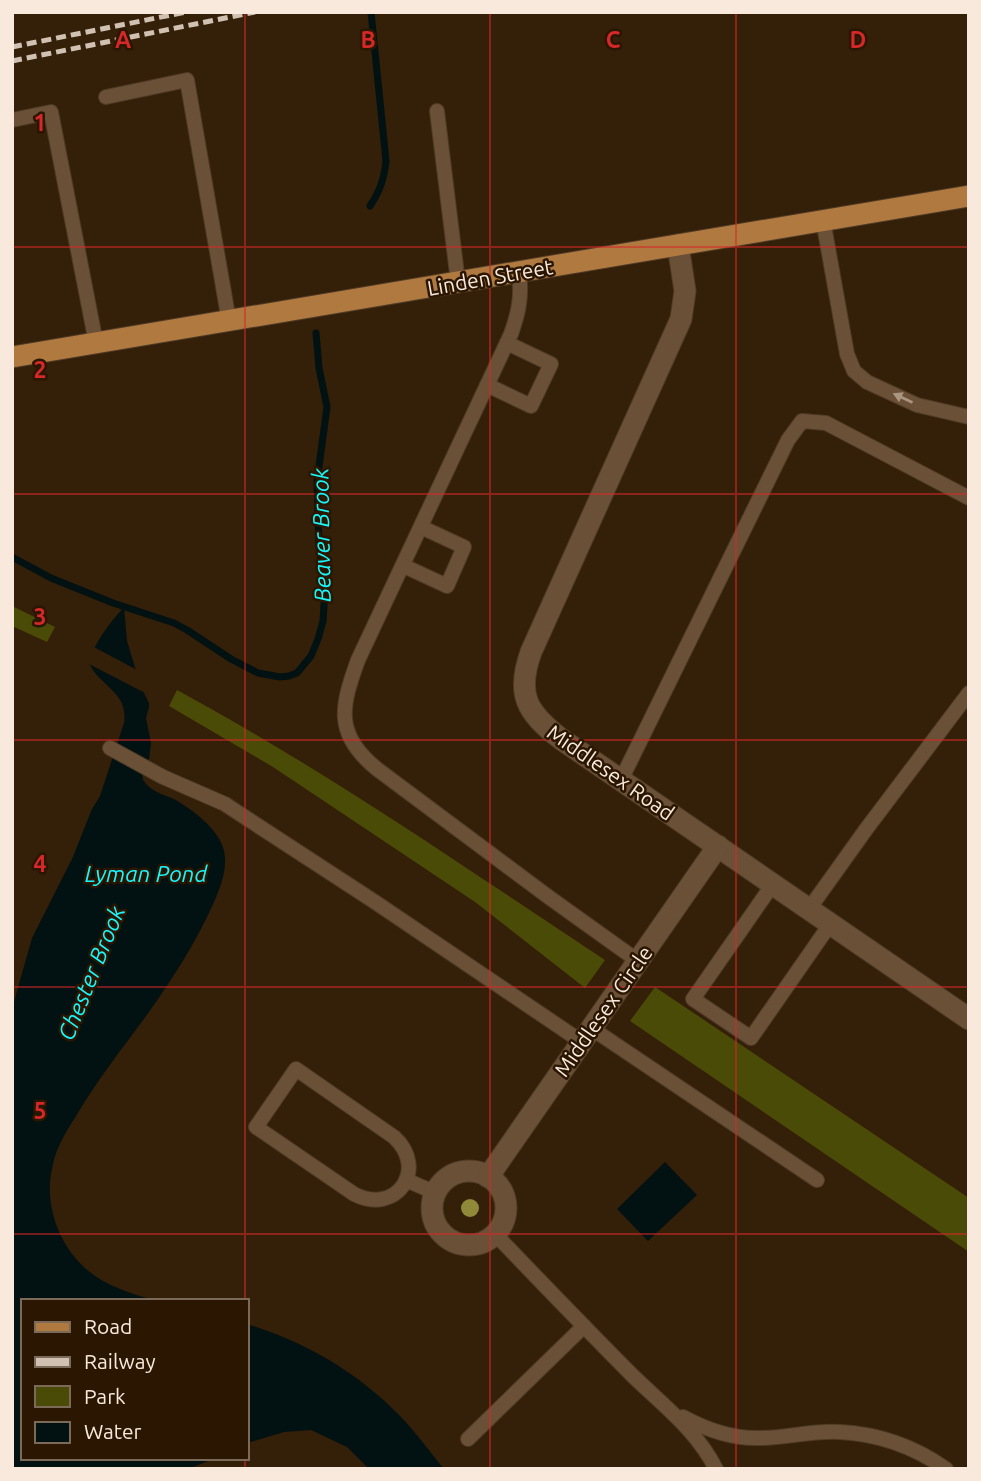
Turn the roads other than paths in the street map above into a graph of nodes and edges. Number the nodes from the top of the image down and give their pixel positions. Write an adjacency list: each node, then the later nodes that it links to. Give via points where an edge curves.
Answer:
1 (106, 97): 9 (lane, via 187,80)
2 (437, 111): 8 (lane)
3 (12, 120): 10 (lane, via 51,112)
4 (969, 196): 5 (main road, Linden Street)
5 (823, 220): 6 (main road, Linden Street); 14 (lane, one-way to 5, via 917,405 867,382 854,371)
6 (678, 245): 7 (main road, Linden Street); 20 (street, Middlesex Road, via 685,291 681,319 524,674 526,698 543,724)
7 (519, 272): 8 (main road, Linden Street); 11 (lane, via 519,309)
8 (458, 282): 9 (main road, Linden Street)
9 (229, 321): 10 (main road, Linden Street)
10 (96, 343): 12 (main road, Linden Street)
11 (507, 343): 13 (lane); 13 (lane, via 551,364 531,406)
12 (12, 357)
13 (487, 385): 16 (lane)
14 (969, 417)
15 (969, 498): 20 (lane, via 826,424 802,421 788,440)
16 (421, 527): 17 (lane); 17 (lane, via 464,547 447,586)
17 (404, 566): 25 (lane, via 348,690 345,721 351,743 366,761)
18 (969, 693): 23 (lane)
19 (110, 748): 27 (lane, via 225,804)
20 (621, 780): 21 (street, Middlesex Road)
21 (718, 846): 22 (street, Middlesex Road); 25 (street, Middlesex Circle)
22 (773, 884): 23 (street, Middlesex Road); 24 (lane, via 693,999 739,1030 751,1038)
23 (809, 909): 24 (street, Middlesex Road)
24 (831, 923): 26 (street, Middlesex Road)
25 (638, 961): 27 (street, Middlesex Circle)
26 (969, 1019)
27 (587, 1035): 28 (street, Middlesex Circle); 30 (lane)
28 (488, 1177): 31 (street, via 471,1172 454,1175); 32 (street, via 500,1188 506,1204 504,1221)
29 (406, 1180): 29 (lane, via 386,1199 364,1199 256,1127 296,1069 402,1144 410,1165); 31 (lane)
30 (817, 1180)
31 (436, 1193): 32 (street, via 432,1207 443,1234 461,1244 476,1244)
32 (495, 1234): 33 (lane)
33 (584, 1326): 34 (lane); 35 (lane)
34 (664, 1405): 36 (lane, via 691,1431); 37 (lane, via 701,1427 730,1435 865,1434 913,1450)
35 (468, 1439)
36 (716, 1469)
37 (946, 1469)

